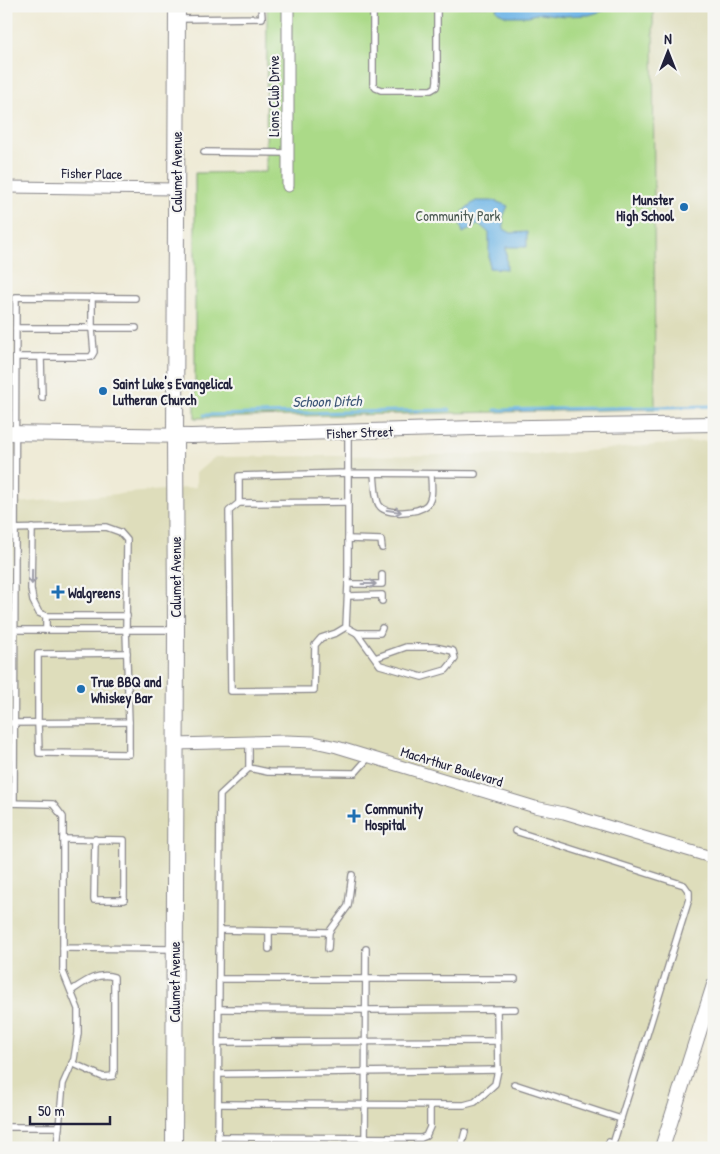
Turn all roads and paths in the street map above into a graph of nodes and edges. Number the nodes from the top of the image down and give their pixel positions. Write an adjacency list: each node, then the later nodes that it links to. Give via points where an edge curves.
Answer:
1 (261, 6): 5 (lane, via 262,18)
2 (288, 6): 7 (street, Lions Club Drive)
3 (373, 6): 4 (lane, via 376,88 431,90 438,81)
4 (438, 6)
5 (177, 13): 10 (main road, Calumet Avenue)
6 (204, 152): 7 (lane)
7 (288, 153): 8 (street, Lions Club Drive)
8 (288, 186)
9 (6, 187): 10 (street, Fisher Place)
10 (176, 189): 22 (main road, Calumet Avenue)
11 (92, 297): 12 (lane); 13 (lane, via 16,297); 15 (lane)
12 (135, 298)
13 (16, 328): 15 (lane); 16 (lane)
14 (136, 328): 15 (lane)
15 (92, 329): 17 (lane, via 94,352 91,357)
16 (16, 357): 17 (lane); 20 (lane)
17 (42, 357): 18 (lane)
18 (42, 398)
19 (714, 424): 21 (street, Fisher Street)
20 (11, 432): 22 (street, Fisher Street); 31 (lane)
21 (348, 432): 22 (street, Fisher Street); 23 (lane)
22 (174, 436): 45 (main road, Calumet Avenue)
23 (348, 473): 24 (lane); 27 (lane); 28 (lane, via 239,476)
24 (374, 474): 25 (lane); 25 (lane, one-way to 25, via 379,506 397,512 418,510 427,504 431,496)
25 (431, 474): 26 (lane)
26 (475, 474)
27 (348, 502): 28 (lane); 32 (lane)
28 (239, 503): 40 (lane, via 229,511 231,691 314,690 315,645 321,638)
29 (32, 528): 31 (lane); 38 (lane, one-way to 38, via 31,589 39,613); 39 (lane, via 106,527 120,532 127,540)
30 (6, 529): 31 (lane)
31 (15, 529): 42 (lane)
32 (348, 539): 33 (lane, via 381,540); 35 (lane)
33 (382, 548)
34 (382, 575): 35 (lane, one-way to 34, via 382,584)
35 (348, 584): 36 (lane)
36 (348, 596): 37 (lane, via 382,595); 40 (lane)
37 (382, 601)
38 (46, 616): 39 (lane); 43 (lane)
39 (127, 616): 44 (lane)
40 (346, 627): 46 (lane)
41 (382, 628): 46 (lane, via 380,633)
42 (14, 630): 43 (lane); 52 (lane)
43 (46, 630): 44 (lane)
44 (126, 630): 45 (lane); 47 (lane)
45 (176, 630): 54 (main road, Calumet Avenue)
46 (358, 633): 48 (lane)
47 (127, 653): 49 (lane, via 38,654); 50 (lane)
48 (374, 658): 48 (lane, via 380,665 422,677 446,670 455,659 453,651 435,647 406,647)
49 (38, 722): 50 (lane); 50 (lane, via 39,753 129,754); 52 (lane)
50 (129, 722)
51 (6, 723): 52 (lane)
52 (14, 723): 58 (lane)
53 (249, 742): 54 (street, MacArthur Boulevard); 55 (street, MacArthur Boulevard, via 314,742); 56 (lane)
54 (175, 744): 68 (main road, Calumet Avenue)
55 (369, 756): 56 (lane, via 355,773 268,772); 62 (street, MacArthur Boulevard)
56 (249, 768): 64 (lane, via 220,795)
57 (6, 803): 58 (lane)
58 (14, 803): 60 (lane, via 53,804 63,817)
59 (515, 831): 92 (lane, via 684,885 689,892)
60 (63, 839): 61 (lane); 67 (lane)
61 (95, 840): 61 (lane, via 124,840 124,900 94,900)
62 (714, 858)
63 (352, 875): 66 (lane, via 348,906)
64 (220, 930): 65 (lane); 72 (lane)
65 (269, 931): 66 (lane); 69 (lane)
66 (329, 932): 70 (lane)
67 (63, 948): 68 (lane); 76 (lane, via 63,972)
68 (175, 949): 100 (main road, Calumet Avenue)
69 (269, 949)
70 (328, 949)
71 (366, 949): 73 (lane)
72 (219, 978): 73 (lane); 77 (lane)
73 (366, 979): 74 (lane); 78 (lane)
74 (515, 979)
75 (714, 984): 104 (street)
76 (71, 991): 84 (lane, via 78,1009 78,1034); 84 (lane, via 100,976 114,977 113,1076 103,1077)
77 (219, 1009): 78 (lane); 83 (lane)
78 (366, 1010): 79 (lane); 81 (lane)
79 (497, 1010): 80 (lane); 82 (lane)
80 (515, 1010)
81 (366, 1041): 82 (lane); 83 (lane); 86 (lane)
82 (497, 1041): 85 (lane)
83 (219, 1042): 87 (lane)
84 (72, 1064): 94 (lane, via 63,1084)
85 (498, 1070): 86 (lane); 91 (lane, via 495,1084 475,1102)
86 (366, 1072): 87 (lane); 90 (lane)
87 (219, 1074): 89 (lane)
88 (514, 1084): 92 (lane)
89 (219, 1104): 90 (lane); 96 (lane)
90 (366, 1104): 91 (lane); 97 (lane)
91 (430, 1105): 97 (lane, via 430,1127 426,1136 414,1139)
92 (621, 1119): 98 (lane)
93 (6, 1127): 94 (lane)
94 (59, 1127): 99 (lane)
95 (465, 1132): 103 (lane)
96 (218, 1137): 97 (lane); 101 (lane)
97 (366, 1138): 102 (lane)
98 (610, 1145)
99 (57, 1148)
100 (174, 1148)
101 (218, 1148)
102 (365, 1148)
103 (461, 1148)
104 (662, 1148)

